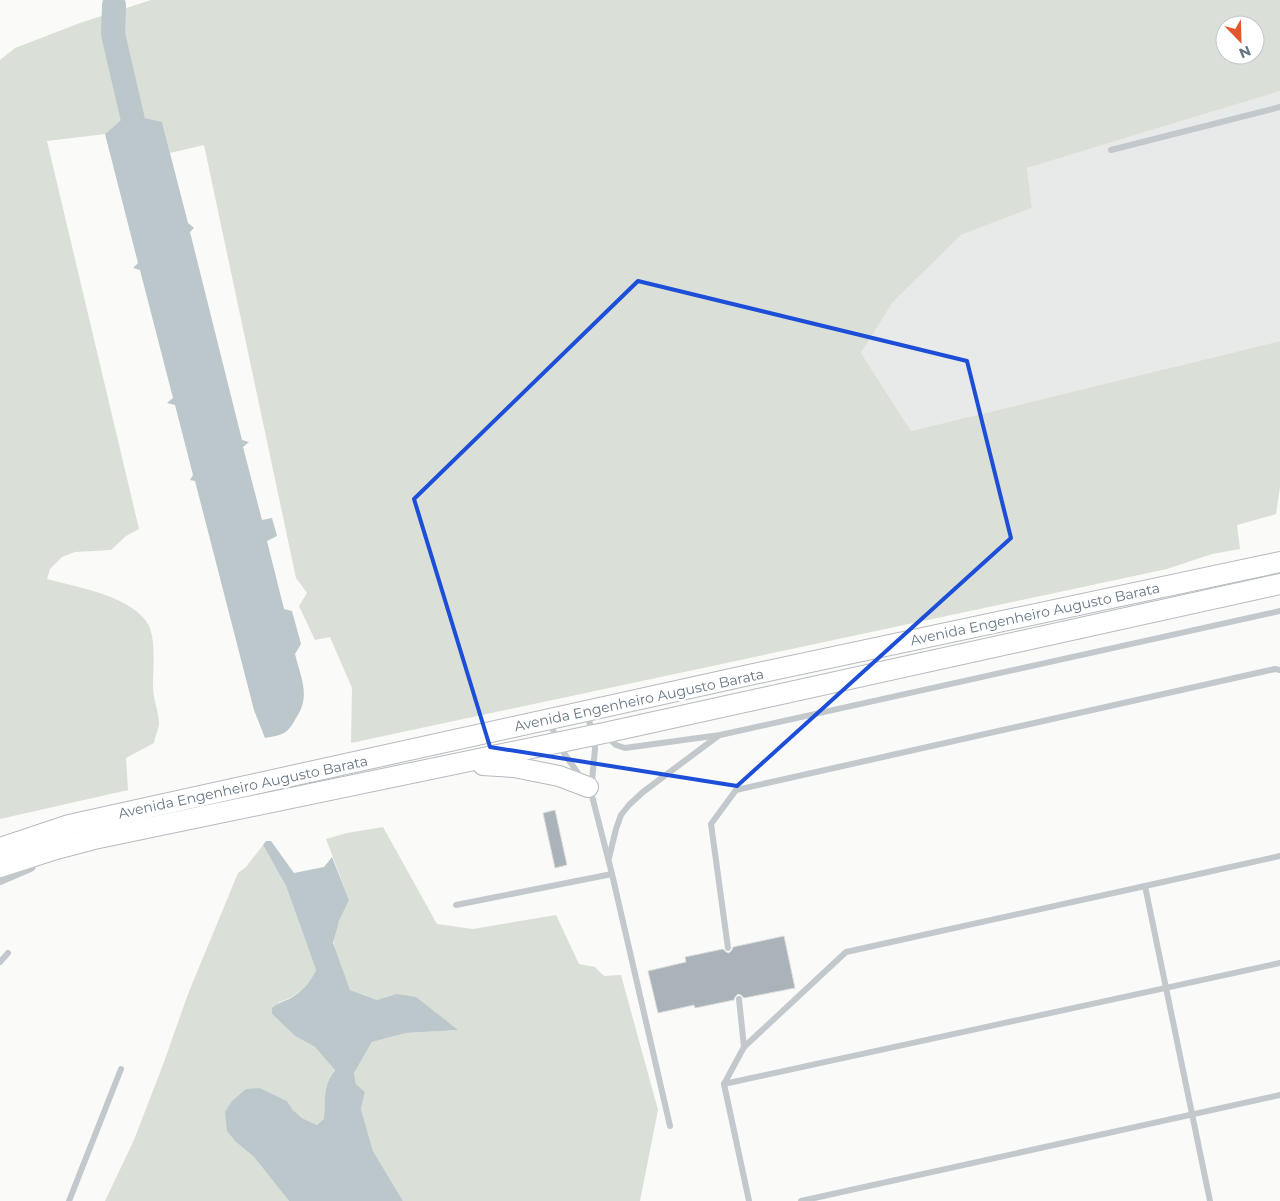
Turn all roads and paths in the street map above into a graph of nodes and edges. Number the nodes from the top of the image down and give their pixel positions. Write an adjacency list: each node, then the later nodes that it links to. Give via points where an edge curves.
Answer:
1 (1280, 107): 2 (lane)
2 (1111, 150)
3 (1280, 562): 7 (main road, Avenida Engenheiro Augusto Barata)
4 (1280, 584): 9 (main road, Avenida Engenheiro Augusto Barata)
5 (1280, 611): 10 (lane)
6 (1280, 670): 23 (lane, via 736,790 711,824)
7 (586, 711): 8 (main road, Avenida Engenheiro Augusto Barata); 9 (lane)
8 (550, 719): 11 (lane); 15 (main road, Avenida Engenheiro Augusto Barata, via 69,825)
9 (599, 734): 10 (lane, via 625,748); 11 (main road, Avenida Engenheiro Augusto Barata); 13 (lane)
10 (720, 735): 17 (lane, via 643,792 625,810 616,829)
11 (557, 743): 12 (main road, Avenida Engenheiro Augusto Barata); 13 (lane)
12 (456, 764): 13 (main road, via 514,767 559,776); 14 (main road, Avenida Engenheiro Augusto Barata)
13 (590, 790): 17 (lane)
14 (94, 839): 18 (main road, Avenida Engenheiro Augusto Barata); 20 (street)
15 (0, 848)
16 (1280, 856): 21 (lane)
17 (609, 860): 19 (lane)
18 (0, 866)
19 (612, 874): 22 (lane); 34 (lane)
20 (0, 879)
21 (1146, 886): 27 (lane); 29 (lane, via 846,952)
22 (456, 905)
23 (728, 948)
24 (8, 953): 25 (lane)
25 (0, 962)
26 (1280, 963): 27 (lane)
27 (1167, 987): 31 (lane); 33 (lane)
28 (739, 999): 29 (lane)
29 (744, 1046): 31 (lane)
30 (121, 1069): 35 (lane)
31 (724, 1084): 36 (lane)
32 (1280, 1095): 33 (lane)
33 (1192, 1114): 37 (lane); 38 (lane)
34 (670, 1126)
35 (69, 1201)
36 (749, 1201)
37 (801, 1201)
38 (1210, 1201)

